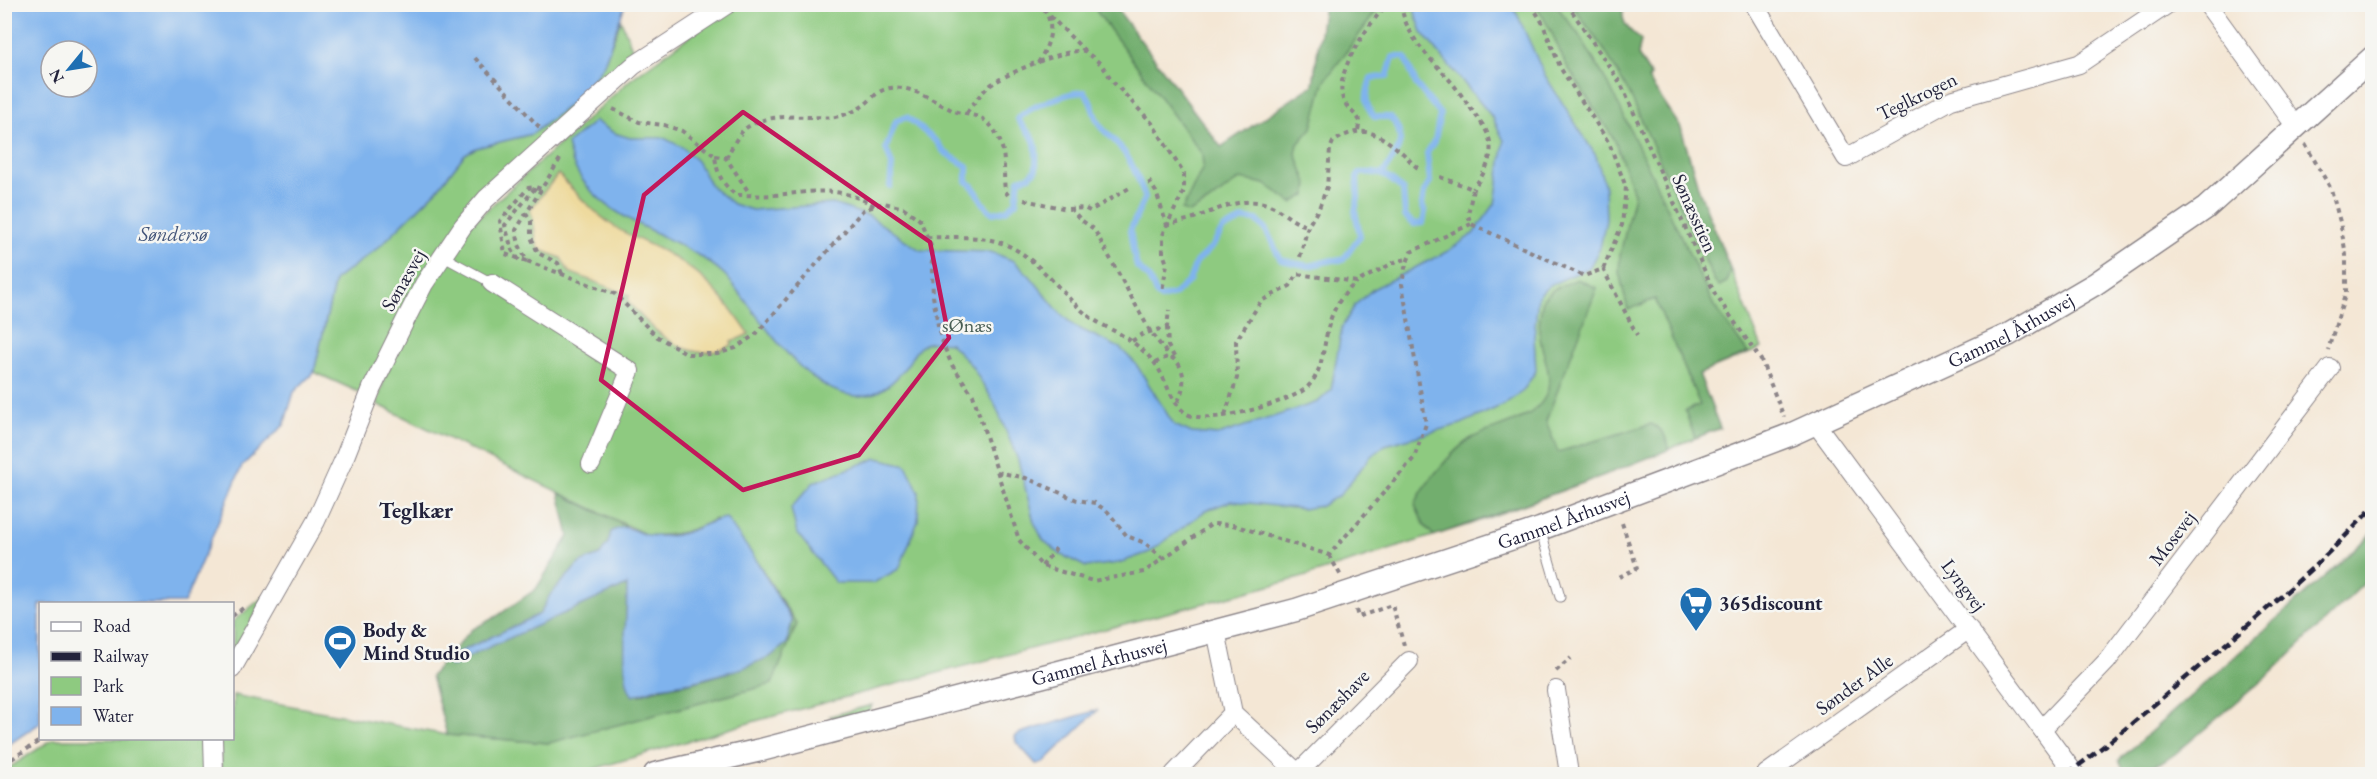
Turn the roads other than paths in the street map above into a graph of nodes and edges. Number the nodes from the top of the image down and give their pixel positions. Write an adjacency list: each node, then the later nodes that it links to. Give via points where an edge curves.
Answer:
1 (728, 4): 7 (street, Sønæsvej, via 633,66 486,200)
2 (1754, 4): 3 (street, Teglkrogen, via 1846,158 1951,100 2079,64)
3 (2168, 4)
4 (2207, 4): 6 (street)
5 (2373, 58): 6 (street, Gammel Århusvej)
6 (2296, 127): 10 (street, Gammel Århusvej, via 2206,208 2085,291 2008,335)
7 (442, 256): 8 (lane); 17 (street, Sønæsvej, via 387,358 315,521)
8 (492, 283): 11 (street, via 630,371)
9 (2330, 368): 20 (street, Mosevej, via 2107,661)
10 (1816, 424): 12 (street, Gammel Århusvej); 14 (street, Lyngvej)
11 (591, 464)
12 (1540, 529): 13 (lane); 15 (street, Gammel Århusvej, via 1340,596)
13 (1560, 597)
14 (1969, 629): 20 (street, Lyngvej); 27 (street, Sønder Alle)
15 (1216, 631): 19 (street); 23 (street, Gammel Århusvej)
16 (1409, 661): 25 (street, Sønæshave)
17 (234, 665)
18 (1556, 690): 26 (street)
19 (1233, 713): 24 (street); 25 (street, Sønæshave)
20 (2042, 729): 28 (street, Lyngvej)
21 (213, 740): 22 (street)
22 (214, 774)
23 (655, 774)
24 (1174, 774)
25 (1297, 774)
26 (1569, 774)
27 (1766, 774)
28 (2075, 774)

